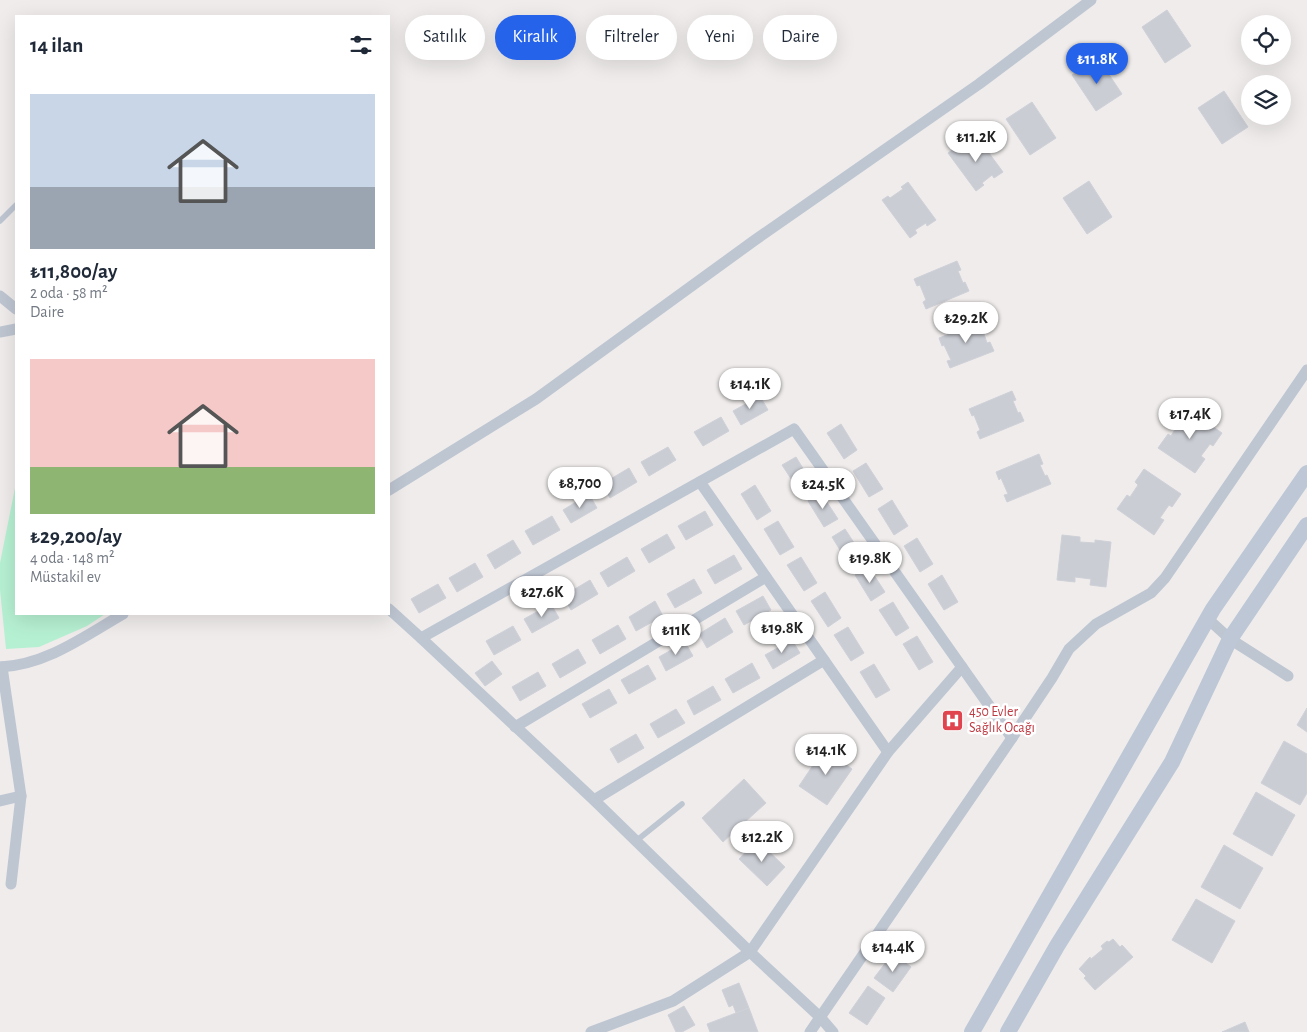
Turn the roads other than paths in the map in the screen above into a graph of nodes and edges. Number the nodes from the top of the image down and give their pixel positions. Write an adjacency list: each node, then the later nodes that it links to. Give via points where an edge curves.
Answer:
1 (1091, 0): 11 (street, via 980,84 755,240 536,399)
2 (15, 205): 3 (lane)
3 (0, 221)
4 (0, 296): 5 (street)
5 (15, 308)
6 (15, 329): 7 (street)
7 (0, 332)
8 (1307, 370): 24 (street, via 1165,578 1151,593 1096,624 1069,649)
9 (1307, 473): 16 (street)
10 (700, 482): 13 (street); 17 (street); 21 (street, via 794,429)
11 (390, 489)
12 (1307, 525): 18 (street)
13 (766, 577): 19 (street); 23 (street)
14 (390, 610): 17 (street)
15 (121, 615): 20 (street, via 55,654)
16 (1208, 619): 18 (street); 38 (street)
17 (421, 638): 23 (street)
18 (1230, 639): 22 (street); 39 (street, via 1172,762)
19 (824, 660): 25 (street); 27 (street)
20 (1, 667): 26 (street)
21 (962, 667): 24 (street); 25 (street)
22 (1288, 676)
23 (515, 727): 27 (street)
24 (1012, 738): 33 (street)
25 (888, 752): 32 (street)
26 (21, 796): 28 (street); 31 (street)
27 (594, 800): 30 (street)
28 (0, 801)
29 (682, 804): 30 (lane)
30 (636, 841): 32 (street)
31 (11, 884)
32 (750, 952): 33 (street); 34 (street, via 673,1001)
33 (820, 1017): 36 (street); 37 (street)
34 (621, 1027): 35 (street)
35 (591, 1032)
36 (810, 1032)
37 (833, 1032)
38 (972, 1032)
39 (1008, 1032)

